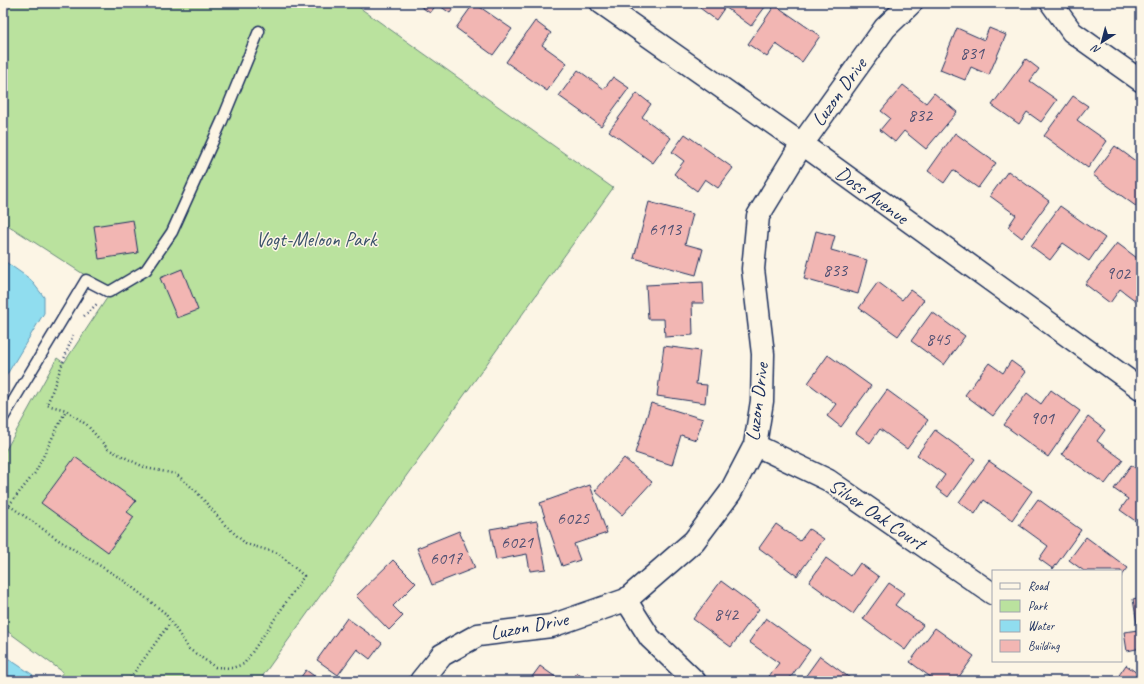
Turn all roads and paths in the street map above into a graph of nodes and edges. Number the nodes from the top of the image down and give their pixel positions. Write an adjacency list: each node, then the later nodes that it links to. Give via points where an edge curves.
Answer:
1 (601, 3): 6 (street, Doss Avenue)
2 (911, 3): 6 (street, Luzon Drive, via 885,28)
3 (1051, 3): 5 (street, via 1072,32)
4 (259, 31): 7 (lane, via 172,232 146,270)
5 (1141, 81)
6 (802, 144): 10 (street, Doss Avenue); 13 (street, Luzon Drive, via 758,216 753,269 763,354 762,401)
7 (109, 292): 8 (path); 12 (lane, via 86,280)
8 (82, 318)
9 (74, 330): 11 (path, via 47,405)
10 (1141, 389)
11 (66, 410): 15 (path, via 34,473); 18 (path, via 87,425 108,449 146,468 176,474 196,491 225,525 246,544 278,552 304,576 244,664 232,668 215,667 189,649)
12 (3, 418)
13 (755, 445): 16 (street, Silver Oak Court, via 828,480); 17 (street, Luzon Drive, via 730,493 694,541)
14 (3, 501): 15 (path)
15 (9, 505): 18 (path, via 57,539 123,580 165,613)
16 (992, 593)
17 (626, 600): 20 (street, Luzon Drive, via 551,626 478,635 442,655); 21 (street, via 650,638)
18 (170, 623): 19 (path)
19 (128, 681)
20 (421, 681)
21 (695, 681)

